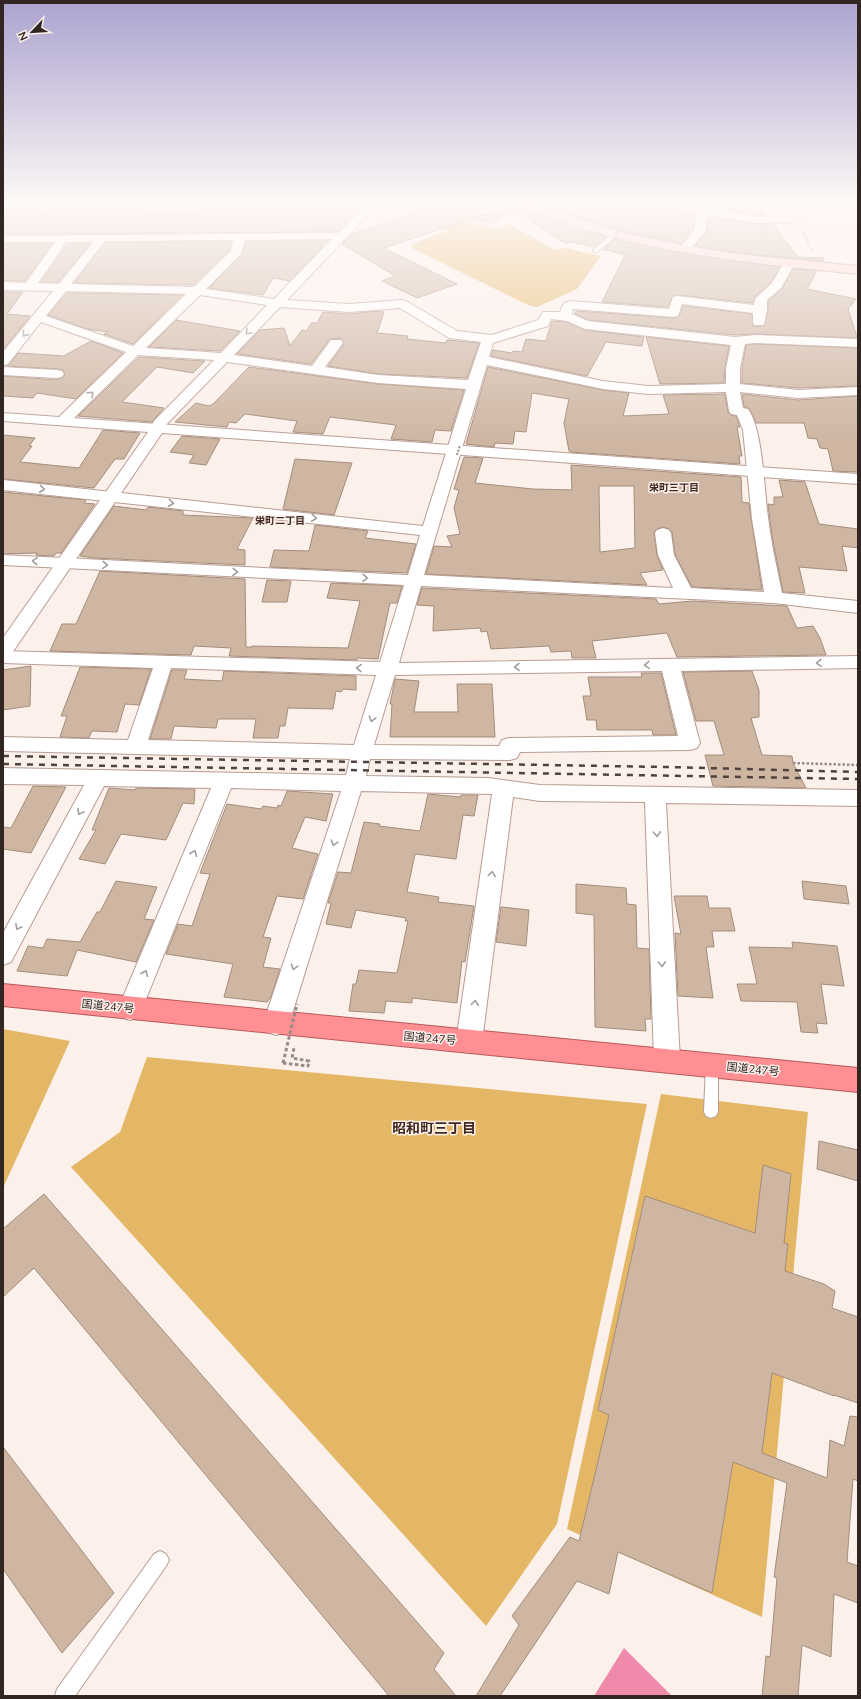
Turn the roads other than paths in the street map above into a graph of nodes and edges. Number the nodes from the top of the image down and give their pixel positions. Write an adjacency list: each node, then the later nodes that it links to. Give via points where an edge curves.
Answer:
1 (32, 283): 7 (street)
2 (65, 283): 8 (street)
3 (204, 283): 9 (street)
4 (298, 283): 10 (street)
5 (778, 283): 11 (street, via 761,299)
6 (3, 286): 7 (street)
7 (29, 287): 8 (street)
8 (62, 287): 9 (street); 13 (street)
9 (196, 291): 10 (street); 19 (street)
10 (282, 299): 14 (street, via 363,308 402,304 454,335); 20 (street, one-way to 20)
11 (761, 310): 12 (street, via 677,300 674,314 568,306); 15 (street)
12 (565, 316): 14 (street, via 547,315 543,324); 16 (street, via 585,325)
13 (38, 318): 19 (street); 22 (street, one-way to 22)
14 (488, 339): 21 (street)
15 (756, 339): 16 (street); 18 (street)
16 (739, 341): 27 (street, via 733,362)
17 (336, 343): 24 (street)
18 (858, 343)
19 (135, 351): 20 (street); 30 (street, one-way to 19)
20 (223, 358): 24 (street); 31 (street)
21 (482, 360): 26 (street); 27 (street, via 609,386 674,390)
22 (3, 361)
23 (3, 371): 25 (street)
24 (315, 371): 26 (street, via 378,379)
25 (57, 374)
26 (475, 385): 32 (street)
27 (732, 389): 28 (street, via 798,394); 33 (street, via 736,411 743,412 750,430)
28 (858, 391)
29 (3, 417): 30 (street)
30 (63, 422): 31 (street)
31 (157, 429): 32 (street); 36 (street)
32 (457, 450): 33 (street); 37 (street)
33 (756, 471): 34 (street); 43 (street, via 760,519)
34 (858, 479)
35 (3, 485): 36 (street, one-way to 36)
36 (112, 496): 37 (street, one-way to 37); 40 (street)
37 (428, 531): 41 (street)
38 (663, 533): 42 (street, via 666,555)
39 (3, 560): 40 (street, one-way to 39)
40 (66, 563): 41 (street, one-way to 41); 45 (street)
41 (414, 581): 42 (street); 50 (street)
42 (685, 594): 43 (street)
43 (774, 598): 44 (street)
44 (858, 607)
45 (3, 652)
46 (3, 656): 47 (street)
47 (164, 662): 50 (street, one-way to 47); 52 (street)
48 (858, 662): 49 (street, one-way to 49)
49 (670, 665): 50 (street, one-way to 50); 53 (street, via 690,743 509,745 510,753)
50 (388, 668): 53 (street, one-way to 53)
51 (3, 744): 52 (street)
52 (136, 747): 53 (street)
53 (362, 752): 57 (street)
54 (3, 776): 55 (street)
55 (98, 778): 56 (street); 61 (street, one-way to 61)
56 (224, 780): 57 (street); 63 (street, one-way to 56)
57 (354, 784): 58 (street); 64 (street, one-way to 64)
58 (504, 787): 59 (street, via 540,793); 65 (street, one-way to 58)
59 (655, 795): 60 (street); 66 (street, one-way to 66)
60 (858, 798)
61 (3, 955)
62 (3, 995): 63 (highway, 国道247号)
63 (130, 1009): 64 (highway, 国道247号)
64 (276, 1024): 65 (highway, 国道247号)
65 (470, 1042): 66 (highway, 国道247号)
66 (667, 1060): 67 (highway, 国道247号)
67 (712, 1065): 68 (highway, 国道247号); 69 (lane)
68 (858, 1080)
69 (711, 1112)
70 (160, 1560): 71 (lane)
71 (64, 1696)

